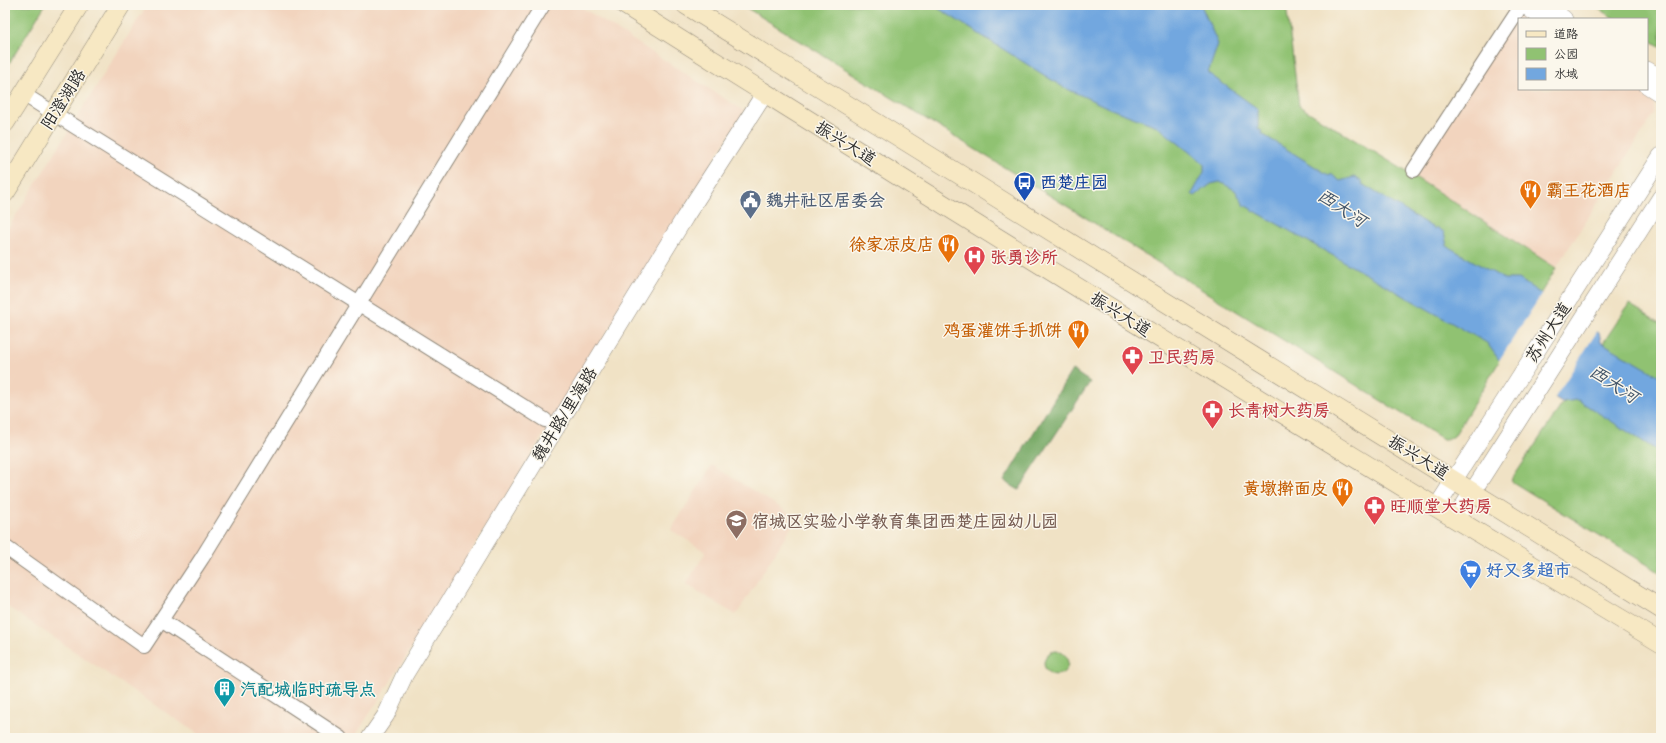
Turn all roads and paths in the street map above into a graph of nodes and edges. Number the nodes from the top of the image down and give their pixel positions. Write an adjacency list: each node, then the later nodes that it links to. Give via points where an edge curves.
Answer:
1 (79, 5): 14 (main road)
2 (121, 5): 16 (main road, 阳澄湖路)
3 (543, 5): 22 (street)
4 (625, 5): 13 (main road, 振兴大道)
5 (686, 5): 24 (main road, 振兴大道)
6 (1524, 5): 8 (street); 19 (street)
7 (1544, 5): 9 (street)
8 (1542, 18)
9 (1563, 18)
10 (1648, 71): 11 (street)
11 (1661, 78)
12 (1648, 86): 15 (street)
13 (765, 93): 26 (main road, 振兴大道); 33 (street, 魏井路/里海路, via 685,217 422,646 405,674 386,715)
14 (23, 94): 16 (street); 17 (main road)
15 (1661, 94)
16 (54, 113): 20 (main road, 阳澄湖路); 22 (street)
17 (5, 123)
18 (1661, 156): 24 (street, 苏州大道)
19 (1414, 170)
20 (5, 193)
21 (1661, 197): 25 (street, 苏州大道)
22 (358, 304): 23 (street); 30 (street)
23 (545, 420)
24 (1454, 479): 25 (main road, 振兴大道); 26 (street, 苏州大道)
25 (1473, 491): 27 (street, 苏州大道); 29 (main road, 振兴大道)
26 (1436, 508): 27 (main road, 振兴大道)
27 (1455, 519): 31 (main road, 振兴大道)
28 (5, 547): 30 (street, via 144,646)
29 (1661, 609)
30 (161, 620): 32 (street)
31 (1661, 643)
32 (341, 738)
33 (370, 738)

